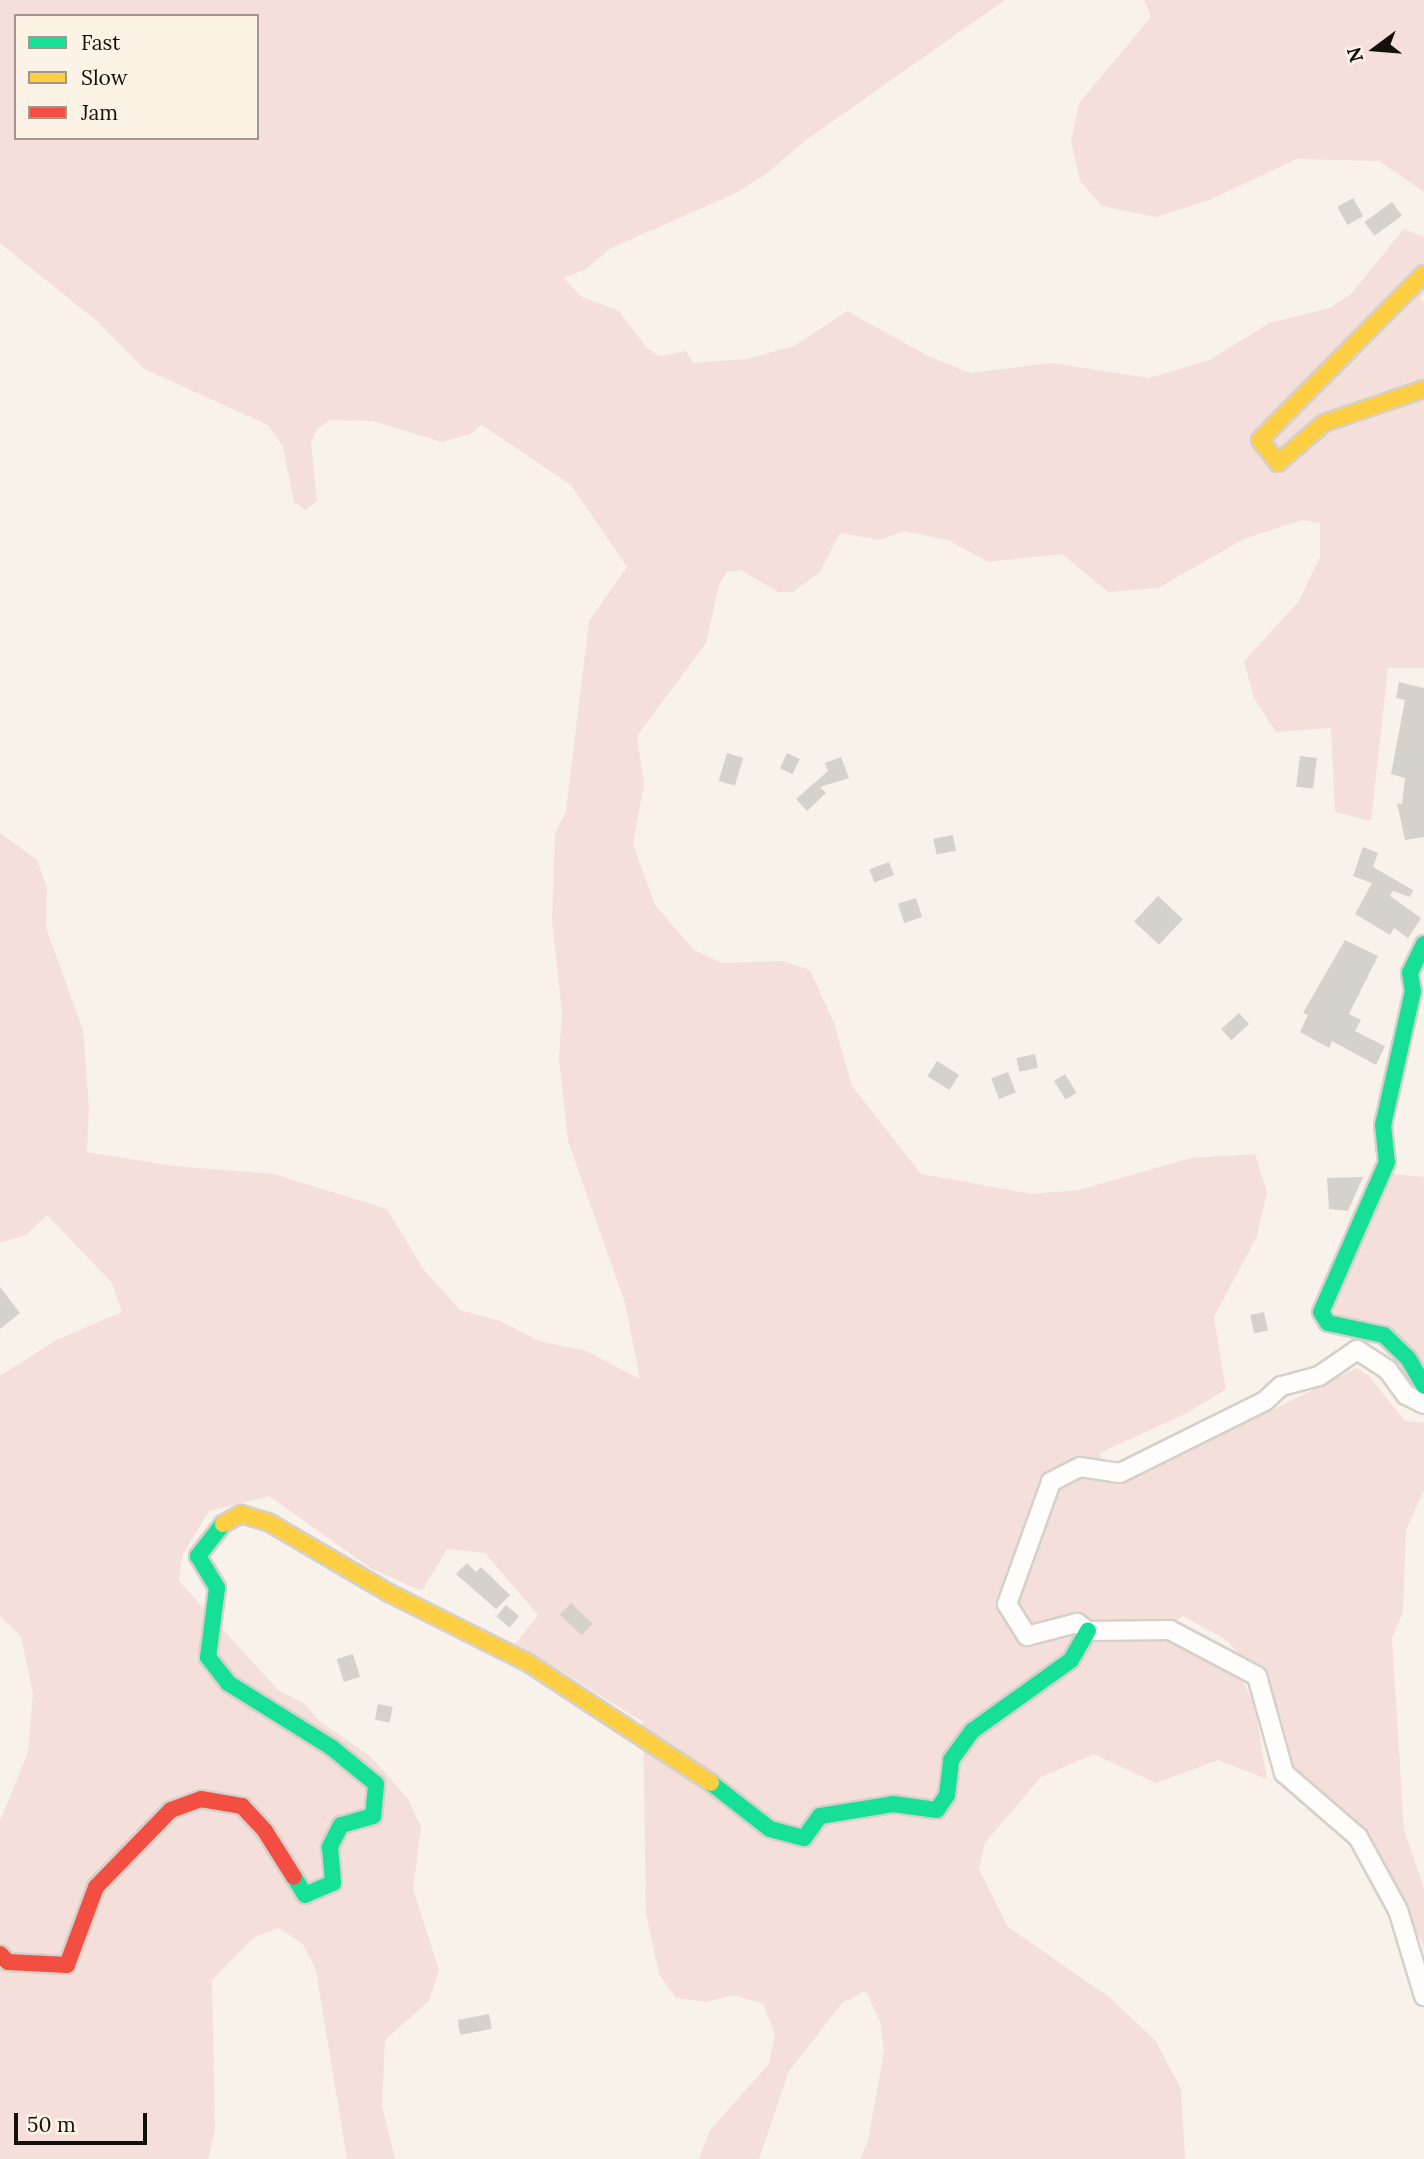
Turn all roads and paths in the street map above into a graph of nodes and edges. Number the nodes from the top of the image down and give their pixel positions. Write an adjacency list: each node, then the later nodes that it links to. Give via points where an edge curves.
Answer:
1 (1424, 274): 2 (street, via 1260,440 1278,463 1324,423)
2 (1424, 389)
3 (1424, 944): 4 (street, via 1410,973 1413,991 1383,1125 1387,1162 1321,1312 1328,1323 1384,1335 1409,1358)
4 (1424, 1386)
5 (1424, 1404): 6 (street, via 1406,1395 1388,1370 1357,1350 1319,1376 1281,1386 1265,1401 1120,1473 1080,1467 1051,1482 1007,1604 1027,1636 1077,1623)
6 (1088, 1631): 7 (street, via 1072,1660 972,1731 951,1760 947,1795 937,1810 893,1804 820,1816 804,1838 770,1829 747,1807 527,1662 389,1593 268,1521 242,1514 217,1528 198,1556 217,1588 208,1657 228,1683 331,1747 376,1784 373,1816 341,1825 330,1847 333,1883 305,1895 280,1852 242,1806 201,1799 172,1810 96,1887 66,1965 8,1962); 8 (street, via 1170,1630 1256,1676 1284,1773 1358,1837 1398,1910)
7 (0, 1954)
8 (1424, 1996)

